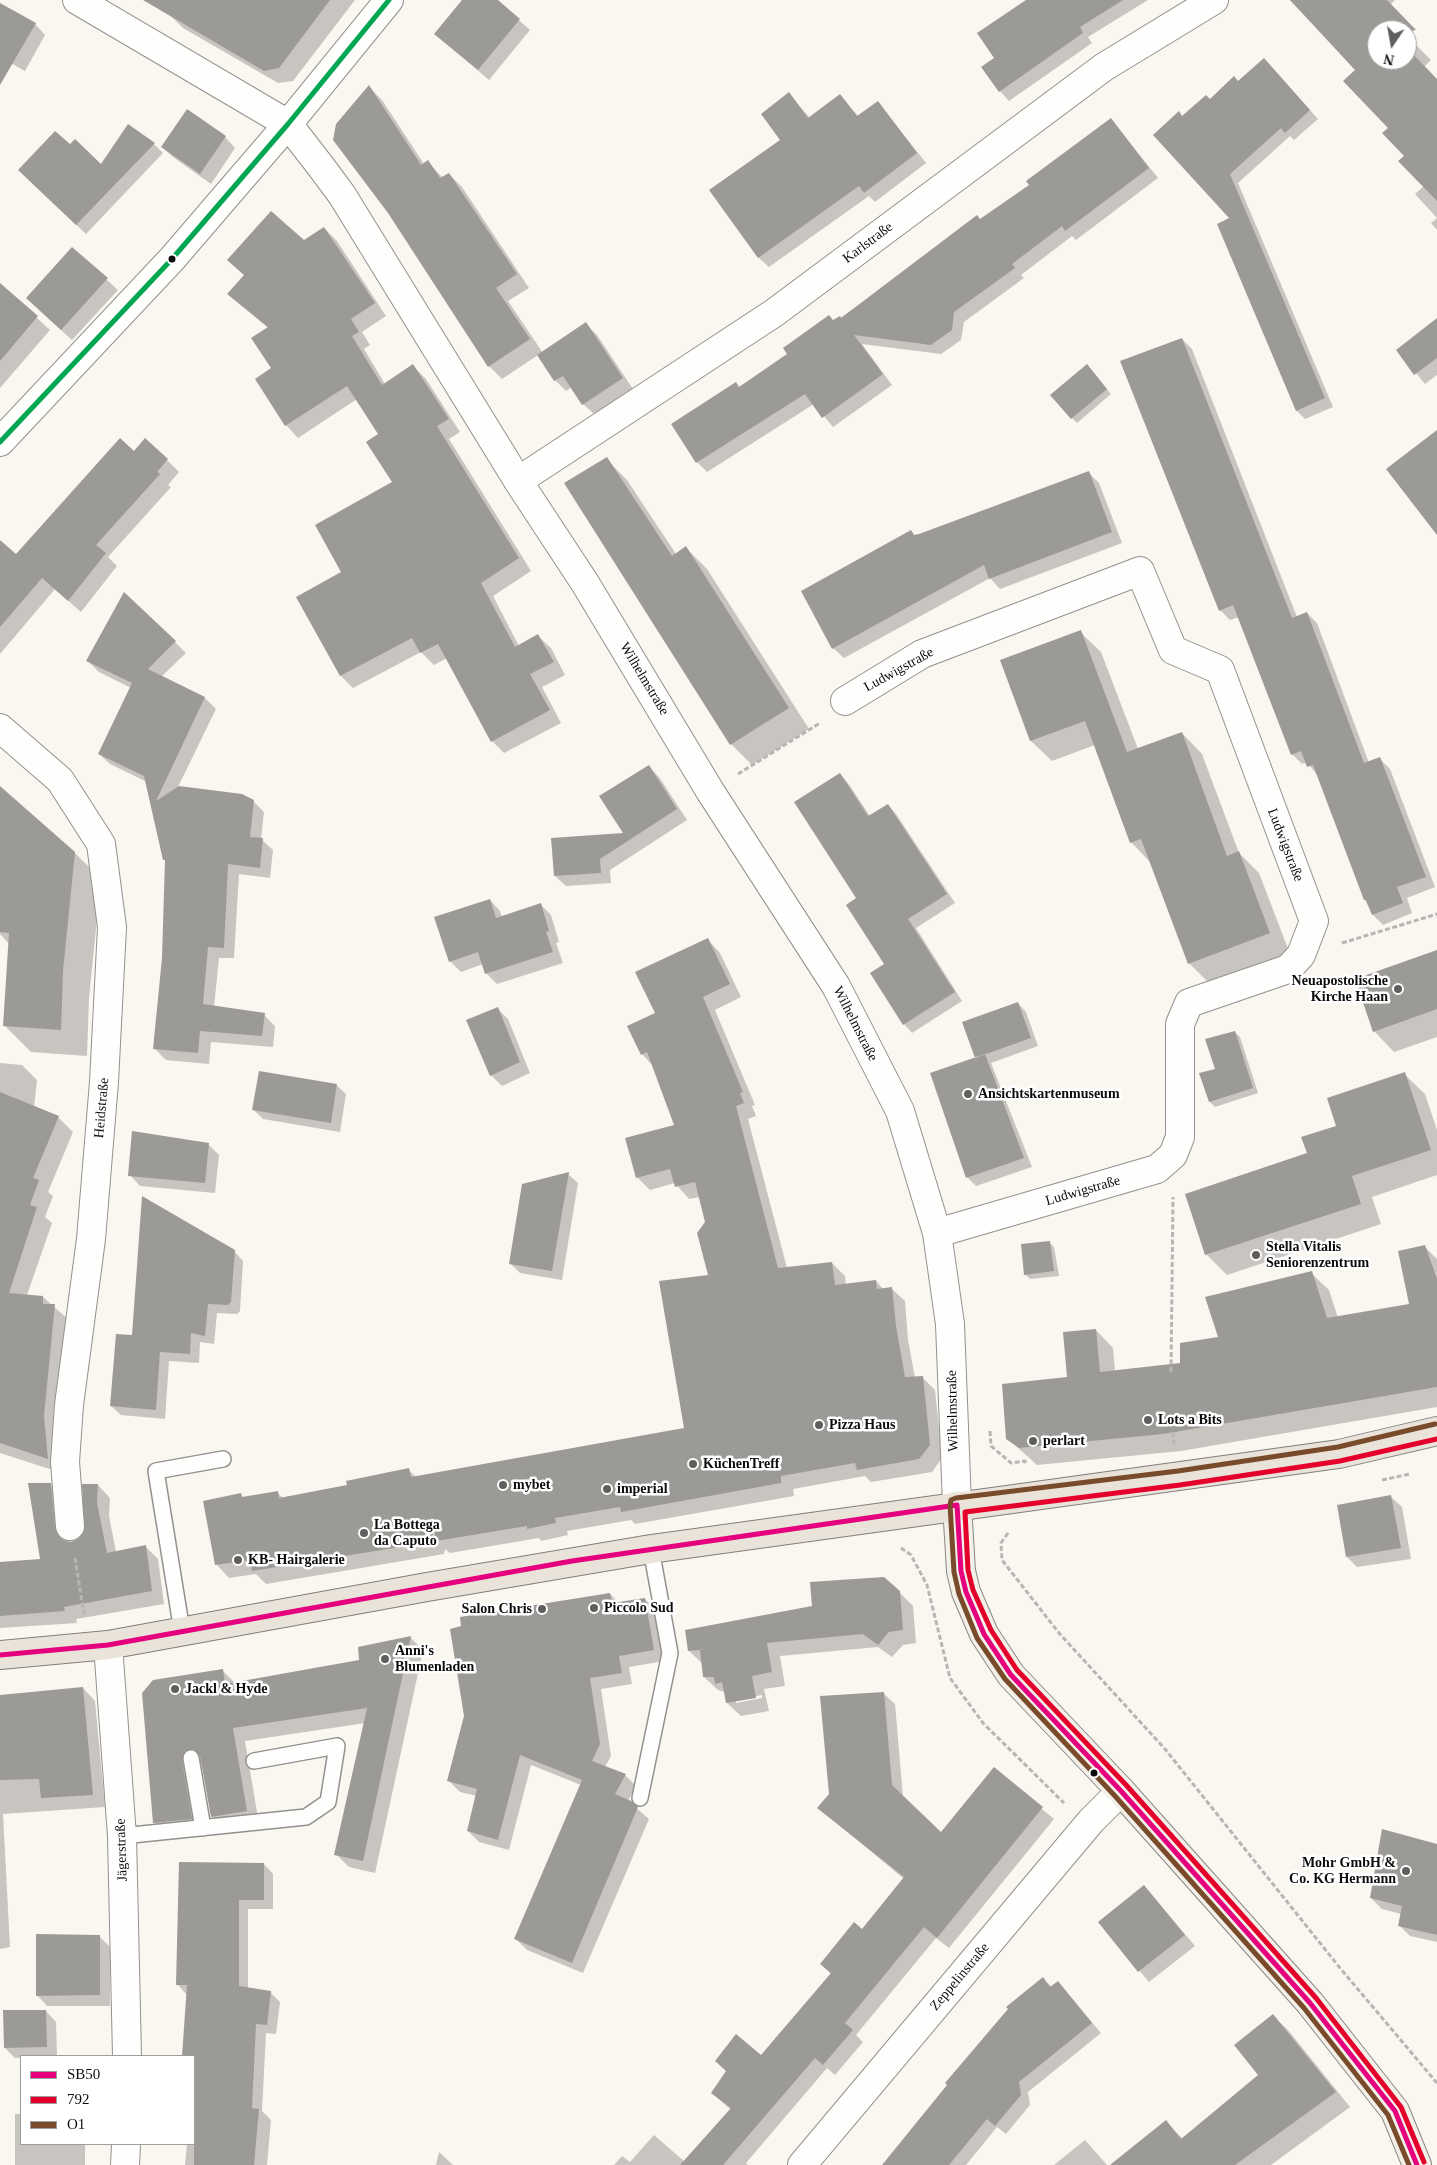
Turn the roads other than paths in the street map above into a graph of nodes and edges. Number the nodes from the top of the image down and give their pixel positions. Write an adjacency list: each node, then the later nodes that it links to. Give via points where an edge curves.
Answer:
1 (77, 0): 4 (street, Wilhelmstraße)
2 (389, 0): 4 (street)
3 (1214, 0): 6 (street, Karlstraße, via 1104,67 774,313)
4 (288, 124): 5 (street, via 172,259); 6 (street, Wilhelmstraße, via 342,195)
5 (0, 442)
6 (518, 481): 9 (street, Wilhelmstraße, via 585,583 710,791 836,986 900,1111)
7 (836, 710): 9 (street, Ludwigstraße, via 922,654 1140,571 1173,650 1220,670 1314,921 1301,955 1288,969 1189,1003 1180,1024 1180,1137 1173,1155 1157,1169)
8 (0, 728): 13 (street, Heidstraße, via 60,780 101,844 112,927 91,1239 69,1405 65,1462)
9 (937, 1234): 12 (street, Wilhelmstraße, via 950,1324)
10 (1437, 1431): 12 (main road, via 1330,1456)
11 (223, 1459): 15 (lane, via 156,1471)
12 (957, 1505): 14 (main road); 20 (main road, via 960,1571 984,1634 1012,1675)
13 (70, 1526)
14 (651, 1549): 15 (main road); 21 (lane, via 670,1653)
15 (182, 1631): 16 (main road)
16 (99, 1646): 17 (main road); 23 (street, Jägerstraße)
17 (0, 1655)
18 (191, 1758): 22 (lane)
19 (254, 1760): 22 (lane, via 337,1746 328,1802 306,1817)
20 (1121, 1791): 27 (street, Zeppelinstraße, via 1091,1821); 28 (main road, via 1310,2003 1395,2111)
21 (640, 1798)
22 (203, 1828): 23 (lane)
23 (122, 1836): 24 (street, Jägerstraße)
24 (127, 2055)
25 (126, 2145): 26 (street)
26 (125, 2165)
27 (802, 2165)
28 (1417, 2165)

